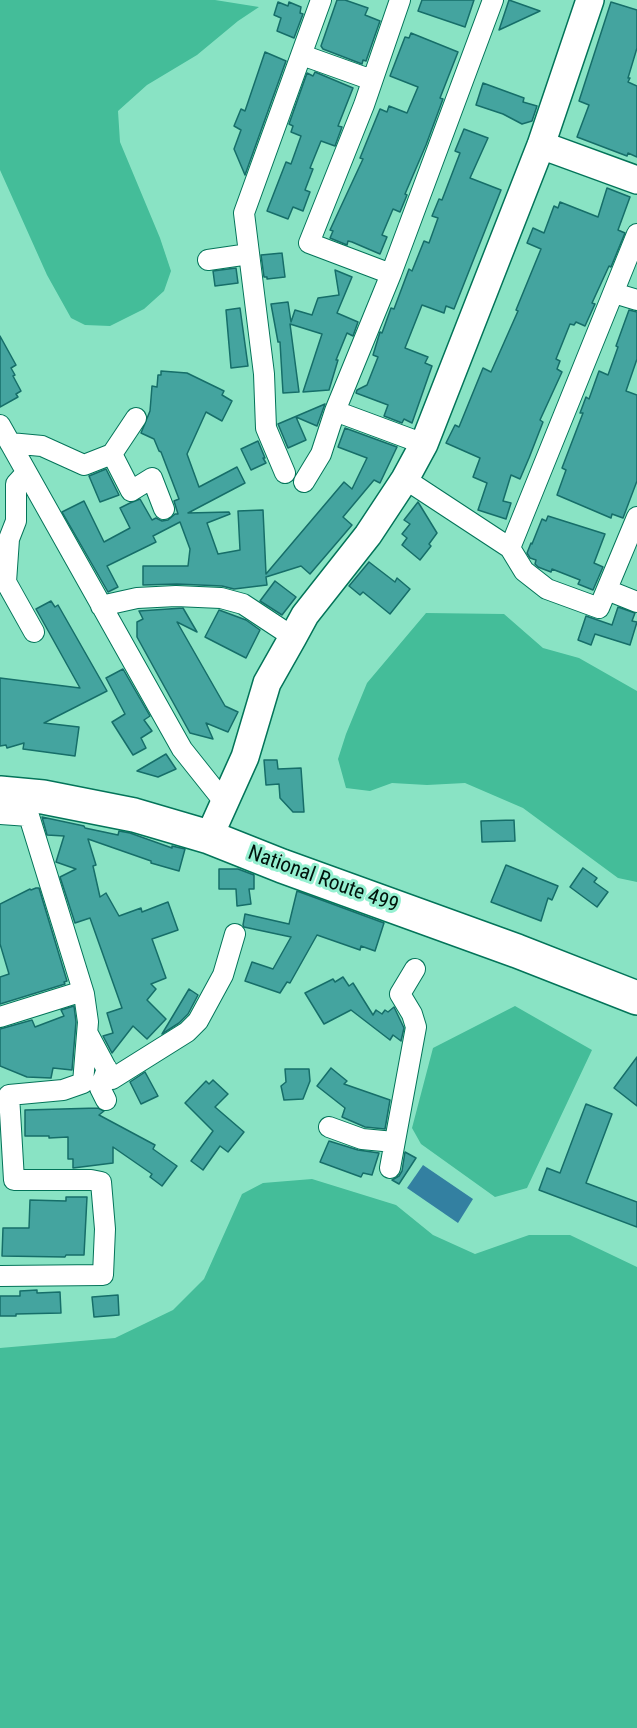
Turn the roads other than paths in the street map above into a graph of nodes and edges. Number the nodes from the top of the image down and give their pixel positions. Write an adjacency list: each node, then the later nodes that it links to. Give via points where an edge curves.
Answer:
1 (321, 0): 5 (street)
2 (400, 0): 6 (street)
3 (493, 0): 12 (street)
4 (590, 0): 7 (street)
5 (303, 55): 6 (street); 10 (street, via 244,213)
6 (372, 80): 12 (street, via 309,243)
7 (541, 145): 8 (street); 19 (street)
8 (637, 180)
9 (637, 234): 13 (street)
10 (249, 254): 11 (street); 22 (street, via 264,374 266,428)
11 (208, 260)
12 (391, 274): 15 (street)
13 (614, 292): 14 (street); 27 (street)
14 (637, 300)
15 (335, 411): 19 (street); 24 (street, via 321,454)
16 (135, 418): 20 (street)
17 (0, 424): 18 (street)
18 (10, 443): 20 (street, via 42,446 84,465); 21 (street)
19 (424, 444): 23 (street)
20 (112, 454): 25 (street, via 131,491 152,478)
21 (26, 473): 30 (street); 31 (street, via 16,484 16,521 9,539 6,582)
22 (285, 473)
23 (405, 479): 27 (street); 32 (street)
24 (304, 482)
25 (164, 509)
26 (637, 517): 28 (street)
27 (510, 548): 28 (street, via 524,571 547,589 599,608)
28 (607, 590): 29 (street)
29 (637, 602)
30 (101, 606): 32 (street, via 137,598 221,598 243,604); 36 (street, via 182,749)
31 (34, 632)
32 (292, 637): 36 (street, via 267,683 245,757)
33 (0, 774): 36 (highway, National Route 499, via 147,798)
34 (0, 792): 36 (highway, National Route 499, via 134,815)
35 (0, 814): 40 (street, via 29,816)
36 (217, 820): 39 (highway, National Route 499); 41 (highway, National Route 499, via 282,866)
37 (235, 933): 44 (street, via 223,975 193,1026 112,1078)
38 (415, 969): 47 (street, via 400,994 416,1027)
39 (637, 979)
40 (83, 991): 42 (street); 43 (street)
41 (637, 998)
42 (0, 1017)
43 (88, 1034): 44 (street); 49 (street, via 83,1083 63,1090 9,1095 14,1180 101,1182 103,1275)
44 (107, 1069): 45 (street, via 100,1088)
45 (106, 1100)
46 (329, 1127): 47 (street, via 362,1139)
47 (394, 1142): 48 (street)
48 (390, 1168)
49 (0, 1276)

